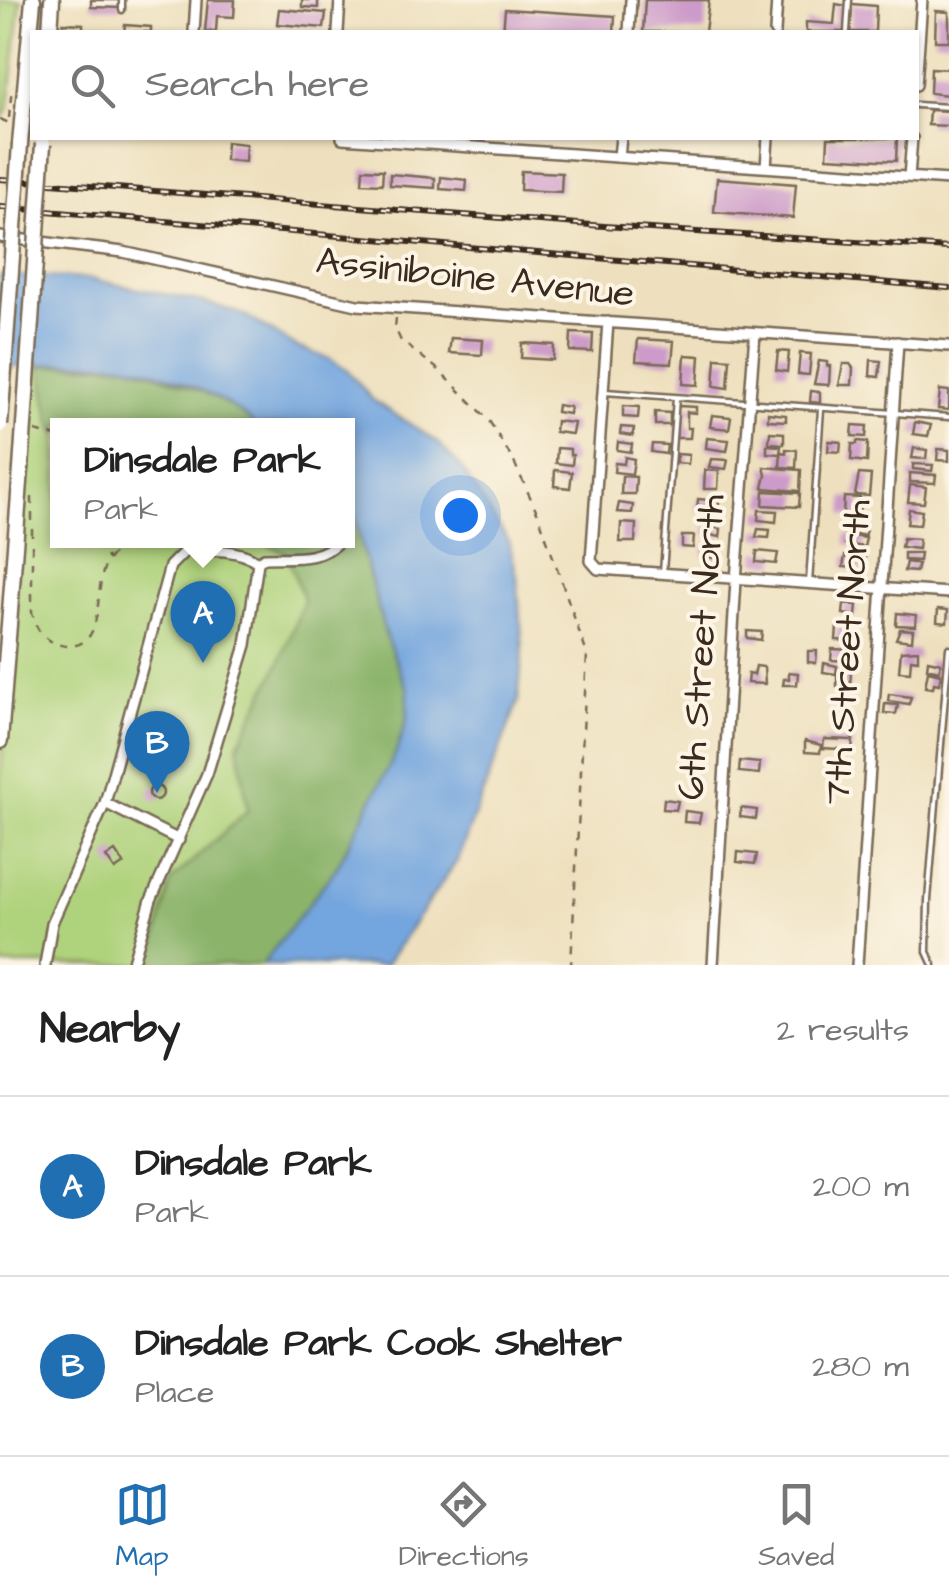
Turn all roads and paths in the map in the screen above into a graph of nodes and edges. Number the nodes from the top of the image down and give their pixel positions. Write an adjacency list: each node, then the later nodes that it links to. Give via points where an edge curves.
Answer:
1 (34, 0): 11 (main road, bridge); 12 (main road)
2 (52, 0): 13 (main road)
3 (122, 0): 10 (lane)
4 (196, 0): 14 (street)
5 (340, 0): 15 (street)
6 (632, 0): 16 (street)
7 (777, 0): 17 (street)
8 (849, 0): 18 (lane)
9 (922, 0): 20 (street)
10 (122, 10)
11 (31, 30)
12 (38, 30)
13 (50, 30)
14 (194, 30)
15 (338, 30)
16 (629, 30)
17 (775, 30)
18 (847, 30)
19 (30, 41): 46 (main road, bridge)
20 (919, 42)
21 (919, 105): 22 (lane)
22 (949, 107)
23 (0, 118): 24 (path)
24 (9, 123)
25 (373, 140): 30 (street)
26 (621, 140): 30 (street)
27 (768, 140): 31 (street)
28 (912, 140): 32 (street)
29 (44, 141): 61 (main road, bridge)
30 (620, 156): 31 (street)
31 (766, 167): 32 (street)
32 (909, 177): 33 (street)
33 (949, 180)
34 (0, 238): 35 (street, Assiniboine Avenue, via 123,252)
35 (396, 307): 36 (street, Assiniboine Avenue); 66 (path, via 402,340 488,419 513,460 587,654)
36 (608, 322): 37 (street, Assiniboine Avenue); 40 (street)
37 (755, 333): 38 (street, Assiniboine Avenue); 42 (street, 6th Street North)
38 (898, 342): 39 (street, Assiniboine Avenue); 44 (street, 7th Street North)
39 (949, 346)
40 (603, 392): 41 (lane); 55 (street, via 591,560 598,569)
41 (676, 398): 42 (lane); 55 (lane)
42 (749, 404): 43 (lane); 56 (street, 6th Street North)
43 (821, 409): 44 (lane); 57 (lane)
44 (894, 414): 45 (lane); 58 (street, 7th Street North)
45 (949, 417)
46 (0, 425)
47 (32, 496): 53 (path, via 32,612 44,637 74,646 91,635)
48 (105, 548): 53 (path)
49 (124, 548): 53 (path)
50 (151, 548): 52 (path)
51 (333, 548): 54 (street, via 319,556)
52 (185, 551): 54 (street, via 231,552); 62 (street, via 170,566)
53 (107, 561)
54 (258, 562): 63 (street, via 246,646)
55 (663, 574): 56 (street)
56 (736, 580): 57 (street); 67 (street, 6th Street North)
57 (809, 584): 58 (street)
58 (883, 588): 59 (street); 68 (street, 7th Street North)
59 (949, 593)
60 (949, 648): 69 (lane, via 928,900)
61 (0, 741)
62 (105, 803): 63 (street); 64 (street, via 52,923)
63 (179, 840): 65 (street, via 150,900)
64 (45, 965)
65 (132, 965)
66 (571, 965)
67 (713, 965)
68 (857, 965)
69 (933, 965)

